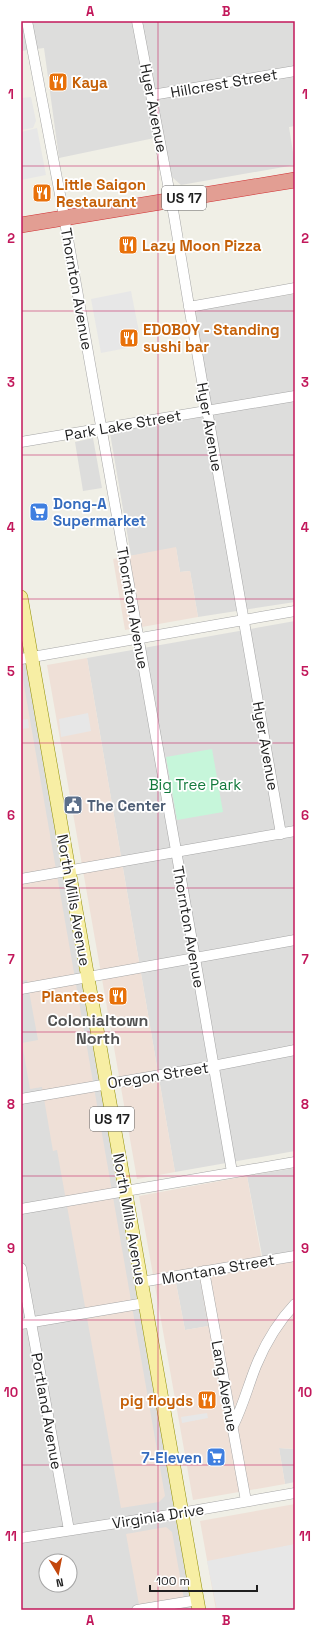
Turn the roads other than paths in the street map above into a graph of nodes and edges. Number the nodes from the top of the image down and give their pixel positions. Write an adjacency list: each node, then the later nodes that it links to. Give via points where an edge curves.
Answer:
1 (27, 21): 7 (street, Thornton Avenue)
2 (137, 21): 4 (street, Hyer Avenue)
3 (295, 71): 4 (street, Hillcrest Street)
4 (152, 95): 6 (street, Hyer Avenue)
5 (295, 180): 6 (highway, US 17)
6 (172, 200): 7 (highway, US 17); 10 (street, Hyer Avenue)
7 (64, 218): 8 (highway, US 17); 13 (street, Thornton Avenue)
8 (21, 225)
9 (295, 288): 10 (street)
10 (189, 307): 12 (street, Hyer Avenue)
11 (295, 396): 12 (street, Park Lake Street)
12 (207, 411): 13 (street, Park Lake Street); 17 (street, Hyer Avenue)
13 (101, 429): 14 (street, Park Lake Street); 18 (street, Thornton Avenue)
14 (21, 442)
15 (21, 597): 19 (main road, North Mills Avenue / US 17)
16 (295, 611): 17 (street)
17 (244, 620): 18 (street); 21 (street, Hyer Avenue)
18 (138, 638): 19 (street); 22 (street, Thornton Avenue)
19 (26, 658): 23 (main road, North Mills Avenue / US 17)
20 (295, 831): 21 (street)
21 (281, 834): 22 (street)
22 (176, 851): 23 (street); 26 (street, Thornton Avenue)
23 (69, 871): 24 (street); 27 (main road, North Mills Avenue / US 17)
24 (21, 880)
25 (295, 940): 26 (street)
26 (195, 958): 27 (street); 30 (street, Thornton Avenue)
27 (88, 977): 28 (street); 31 (main road, North Mills Avenue / US 17)
28 (21, 988)
29 (295, 1050): 30 (street, Oregon Street)
30 (213, 1066): 31 (street, Oregon Street); 34 (street, Thornton Avenue)
31 (106, 1084): 32 (street, Oregon Street); 35 (main road, North Mills Avenue / US 17)
32 (21, 1099)
33 (295, 1162): 34 (street)
34 (232, 1172): 35 (street)
35 (125, 1190): 36 (street); 40 (main road, North Mills Avenue / US 17)
36 (21, 1209)
37 (295, 1256): 39 (street, Montana Street)
38 (21, 1268): 43 (street, Portland Avenue)
39 (204, 1271): 40 (street, Montana Street); 44 (street, Lang Avenue)
40 (141, 1282): 41 (main road, North Mills Avenue / US 17)
41 (145, 1303): 43 (street); 47 (main road, North Mills Avenue / US 17)
42 (295, 1304): 44 (street, via 264,1351)
43 (26, 1323): 48 (street, Portland Avenue)
44 (233, 1426): 46 (street, Lang Avenue)
45 (295, 1492): 46 (street, Virginia Drive)
46 (246, 1501): 47 (street, Virginia Drive)
47 (182, 1513): 48 (street, Virginia Drive); 50 (main road, North Mills Avenue / US 17)
48 (69, 1530): 49 (street, Virginia Drive)
49 (21, 1538)
50 (198, 1605): 51 (street)
51 (137, 1610)

